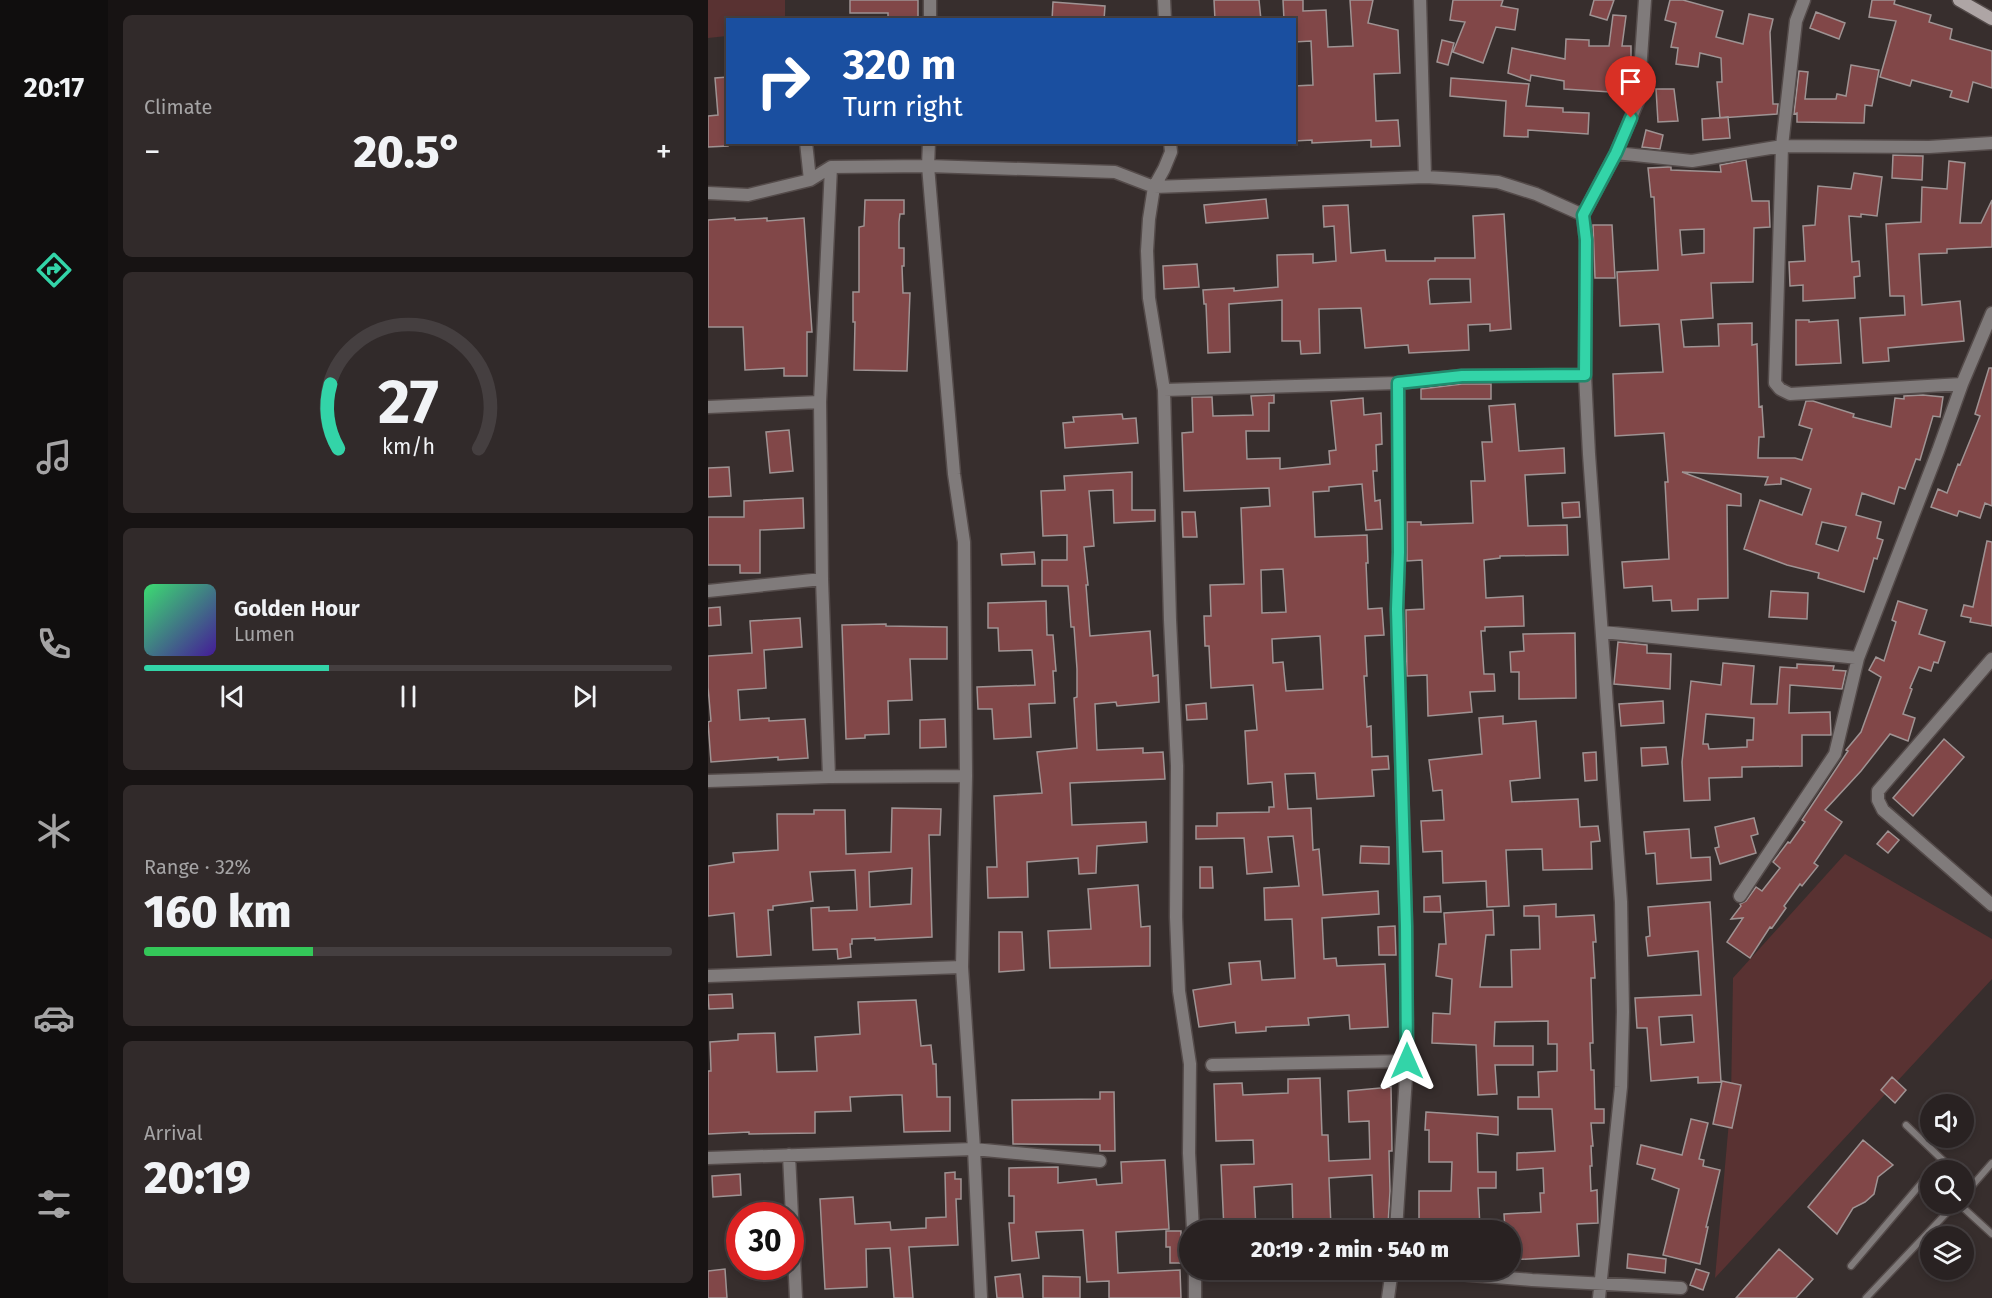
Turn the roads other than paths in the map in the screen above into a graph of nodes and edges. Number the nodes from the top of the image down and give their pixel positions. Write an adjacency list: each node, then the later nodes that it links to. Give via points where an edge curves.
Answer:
1 (930, 0): 7 (street)
2 (1164, 0): 8 (street)
3 (1420, 0): 18 (street)
4 (1645, 0): 15 (street, via 1638,101)
5 (1804, 0): 14 (street, via 1796,21)
6 (1959, 0): 9 (street)
7 (930, 18)
8 (1165, 18)
9 (1992, 19)
10 (1992, 143): 14 (street, via 1929,147)
11 (806, 144): 19 (street)
12 (928, 144): 16 (street)
13 (1170, 144): 20 (street, via 1168,161)
14 (1782, 146): 15 (street, via 1692,161); 26 (street, via 1775,383 1790,394)
15 (1616, 153): 22 (street)
16 (928, 166): 17 (street); 20 (street, via 1115,172); 35 (street, via 954,474 964,542)
17 (831, 167): 19 (street); 28 (street)
18 (1425, 177): 20 (street); 22 (street, via 1498,182)
19 (810, 180): 21 (street, via 748,195)
20 (1154, 187): 27 (street, via 1147,251 1149,298)
21 (708, 193)
22 (1583, 215): 24 (street)
23 (1992, 313): 26 (street)
24 (1585, 375): 25 (street, via 1462,376); 32 (street)
25 (1398, 383): 27 (street); 42 (street, via 1397,609)
26 (1962, 384): 33 (street)
27 (1164, 390): 55 (street, via 1177,766 1176,917 1179,991 1190,1064)
28 (820, 402): 29 (street); 30 (street)
29 (708, 406)
30 (822, 579): 31 (street); 36 (street)
31 (708, 591)
32 (1603, 632): 33 (street); 62 (street, via 1622,902 1623,1012 1622,1087)
33 (1858, 658): 38 (street, via 1835,754)
34 (1992, 659): 39 (street, via 1878,792 1878,800 1883,810)
35 (966, 776): 36 (street); 40 (street)
36 (830, 777): 37 (street)
37 (708, 781)
38 (1740, 897)
39 (1992, 905)
40 (962, 967): 41 (street); 45 (street)
41 (708, 975)
42 (1407, 1061): 43 (street); 56 (street)
43 (1212, 1065)
44 (1906, 1125): 48 (lane)
45 (974, 1149): 46 (street); 49 (street); 65 (street)
46 (789, 1155): 47 (street); 64 (street)
47 (708, 1158)
48 (1942, 1160)
49 (1100, 1161)
50 (1992, 1163): 51 (lane)
51 (1974, 1184)
52 (1920, 1185): 58 (lane)
53 (1946, 1214): 69 (lane)
54 (1969, 1214): 57 (lane)
55 (1192, 1220)
56 (1397, 1220)
57 (1992, 1234)
58 (1851, 1266)
59 (1521, 1279): 62 (street)
60 (1195, 1280): 66 (street)
61 (1392, 1280): 67 (street)
62 (1601, 1283): 63 (street); 68 (street)
63 (1681, 1288)
64 (796, 1298)
65 (981, 1298)
66 (1196, 1298)
67 (1388, 1298)
68 (1599, 1298)
69 (1866, 1298)

